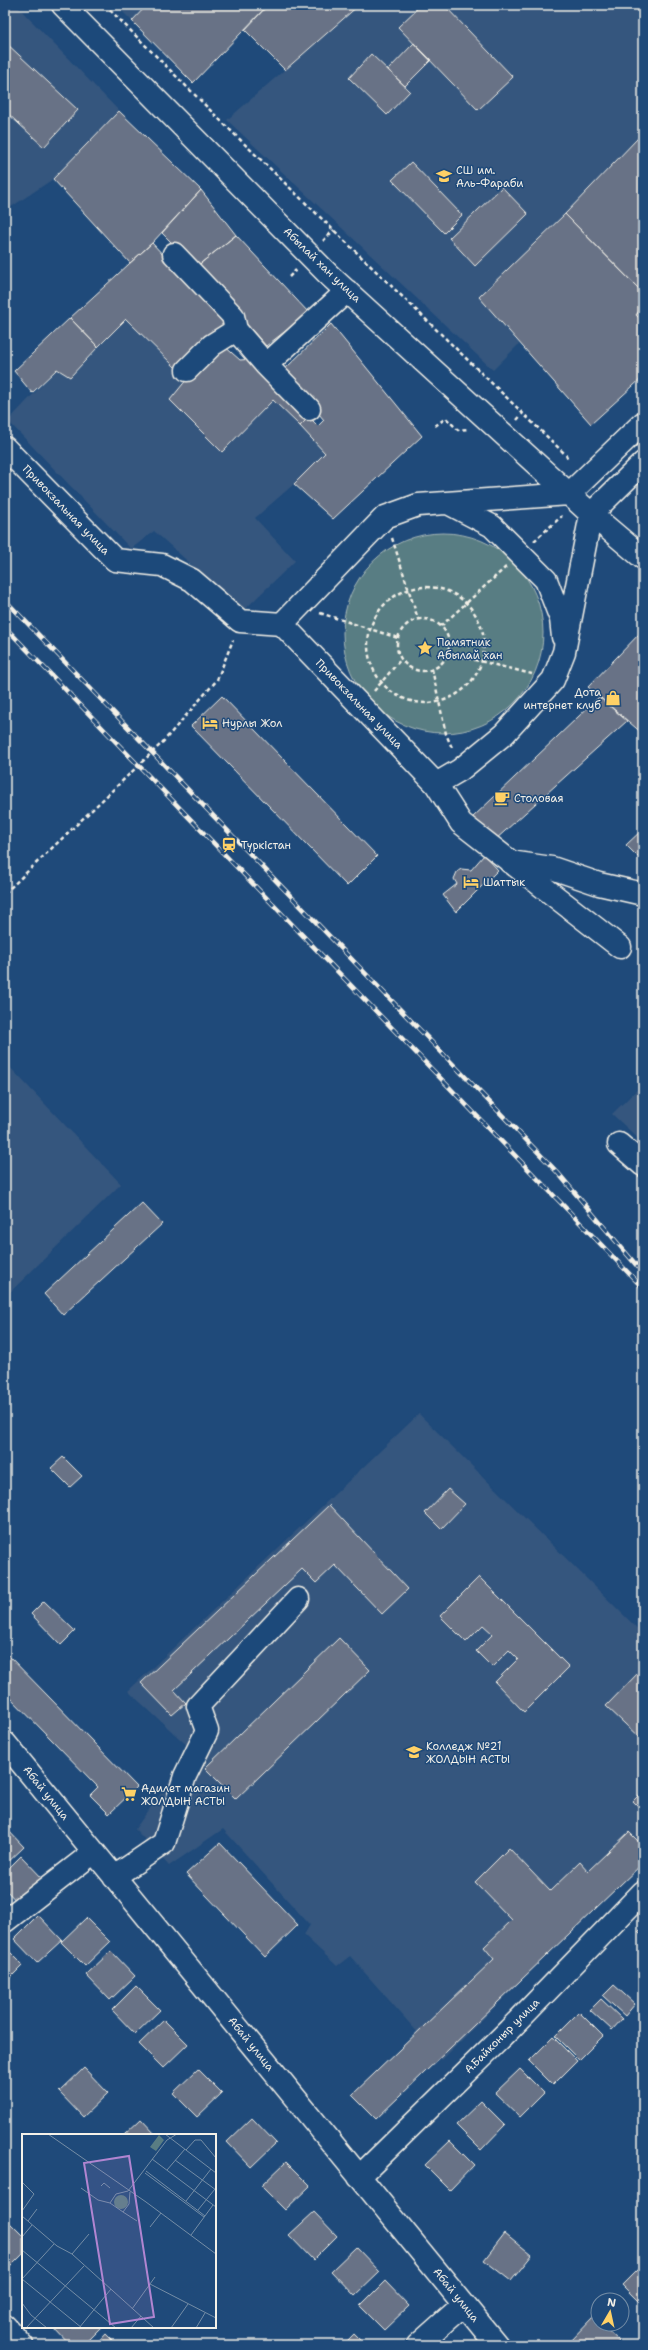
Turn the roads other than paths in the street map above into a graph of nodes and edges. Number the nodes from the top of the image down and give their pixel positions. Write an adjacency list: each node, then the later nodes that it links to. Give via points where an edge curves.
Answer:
1 (63, 5): 3 (street, Абылай хан улица)
2 (174, 254): 4 (street, via 233,316)
3 (347, 292): 5 (street); 11 (street, Абылай хан улица)
4 (236, 330): 5 (street); 6 (street, via 212,345)
5 (266, 365): 7 (street)
6 (187, 370)
7 (309, 410)
8 (643, 423): 11 (street)
9 (5, 448): 15 (street, Привокзальная улица, via 114,560 162,565 192,580 240,620)
10 (643, 463): 13 (street)
11 (569, 494): 12 (street); 13 (street, Абылай хан улица)
12 (448, 503): 15 (street, via 418,505 385,517); 16 (street, via 492,526 546,580 561,619)
13 (591, 514): 14 (street, Абылай хан улица); 16 (street)
14 (643, 558)
15 (282, 624): 17 (street, Привокзальная улица)
16 (564, 652): 17 (street, via 553,680 504,734 460,770)
17 (436, 784): 18 (street, Привокзальная улица, via 462,823)
18 (510, 862): 19 (street, via 552,868 599,884); 20 (street, Привокзальная улица)
19 (643, 894)
20 (620, 947)
21 (619, 1144): 22 (street)
22 (643, 1165)
23 (298, 1599): 26 (street, via 198,1706 207,1731 185,1776 164,1843)
24 (5, 1743): 25 (street, Абай улица)
25 (94, 1852): 26 (street, Абай улица); 28 (street)
26 (114, 1877): 29 (street, Абай улица)
27 (643, 1892): 29 (street, А.Байконыр улица, via 509,2030)
28 (5, 1921)
29 (359, 2177): 30 (street, Абай улица)
30 (463, 2305): 33 (street); 34 (street, Абай улица)
31 (5, 2326): 32 (street)
32 (22, 2345)
33 (418, 2345)
34 (497, 2345)

